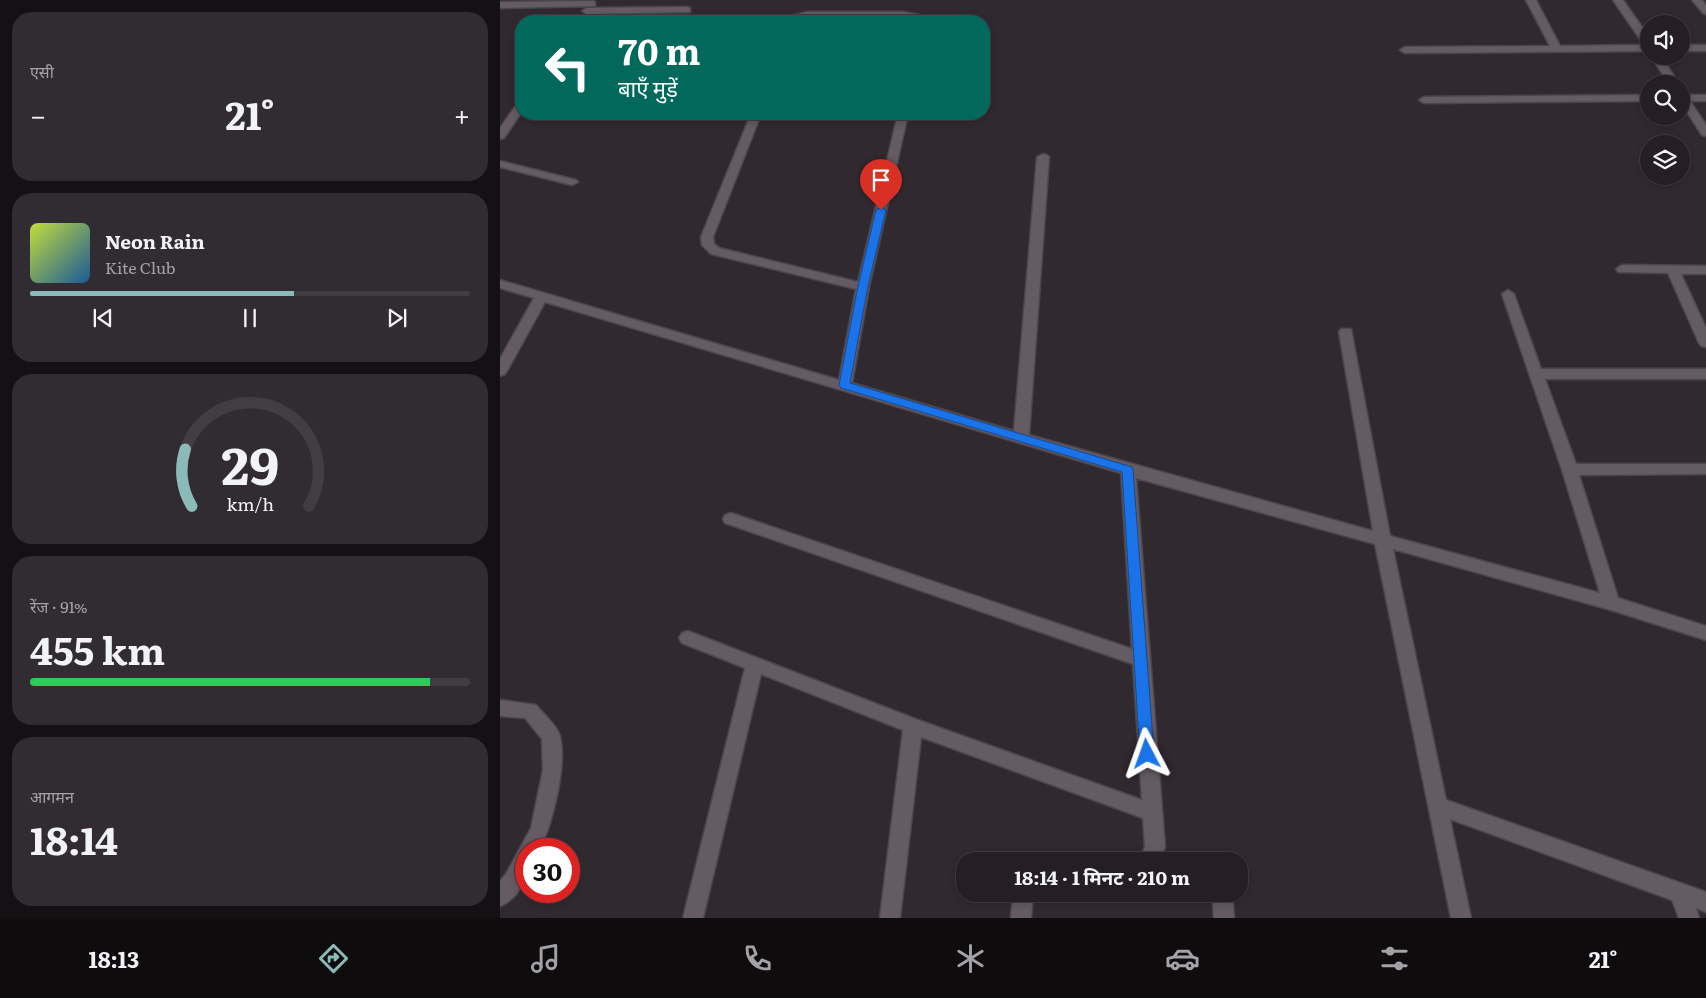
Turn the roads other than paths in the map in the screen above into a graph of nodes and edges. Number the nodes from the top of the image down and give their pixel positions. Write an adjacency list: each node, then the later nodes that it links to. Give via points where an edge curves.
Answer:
1 (1531, 0): 10 (street)
2 (1618, 0): 8 (street)
3 (1697, 0): 7 (street)
4 (500, 5): 5 (street)
5 (592, 5): 6 (street)
6 (687, 10)
7 (1706, 11)
8 (1640, 33)
9 (1640, 46): 10 (street)
10 (1556, 48): 13 (street)
11 (1690, 48): 12 (street)
12 (1706, 48)
13 (1405, 50)
14 (1690, 97): 16 (street)
15 (1640, 98): 17 (street)
16 (1706, 98)
17 (1424, 100)
18 (1690, 109): 22 (street)
19 (515, 115): 23 (street)
20 (754, 120): 31 (street, via 708,237 708,245 715,251)
21 (902, 120): 31 (street)
22 (1706, 133)
23 (500, 136)
24 (1043, 158): 40 (street)
25 (500, 164): 26 (street)
26 (572, 182)
27 (1622, 270): 28 (street)
28 (1673, 270): 29 (street); 35 (street)
29 (1706, 270)
30 (500, 284): 33 (street)
31 (863, 286): 39 (street)
32 (1508, 294): 37 (street)
33 (541, 297): 36 (street); 39 (street)
34 (1346, 332): 45 (street)
35 (1706, 343)
36 (500, 371)
37 (1537, 374): 38 (street); 43 (street)
38 (1706, 374)
39 (845, 385): 40 (street)
40 (1021, 438): 42 (street)
41 (1706, 469): 43 (street)
42 (1128, 470): 45 (street); 49 (street)
43 (1570, 470): 46 (street)
44 (731, 519): 49 (street)
45 (1383, 542): 46 (street); 53 (street)
46 (1611, 603): 47 (street)
47 (1706, 633)
48 (688, 638): 50 (street)
49 (1141, 660): 54 (street)
50 (754, 665): 52 (street); 62 (street)
51 (500, 708): 55 (street, via 530,711 551,736 552,770)
52 (913, 726): 54 (street); 63 (street)
53 (1438, 806): 58 (street); 65 (street)
54 (1152, 812): 56 (street)
55 (536, 838)
56 (1152, 852)
57 (515, 877): 59 (street)
58 (1680, 893): 61 (street); 66 (street)
59 (500, 896)
60 (1022, 902): 64 (street)
61 (1706, 902)
62 (693, 918)
63 (890, 918)
64 (1021, 918)
65 (1461, 918)
66 (1688, 918)

